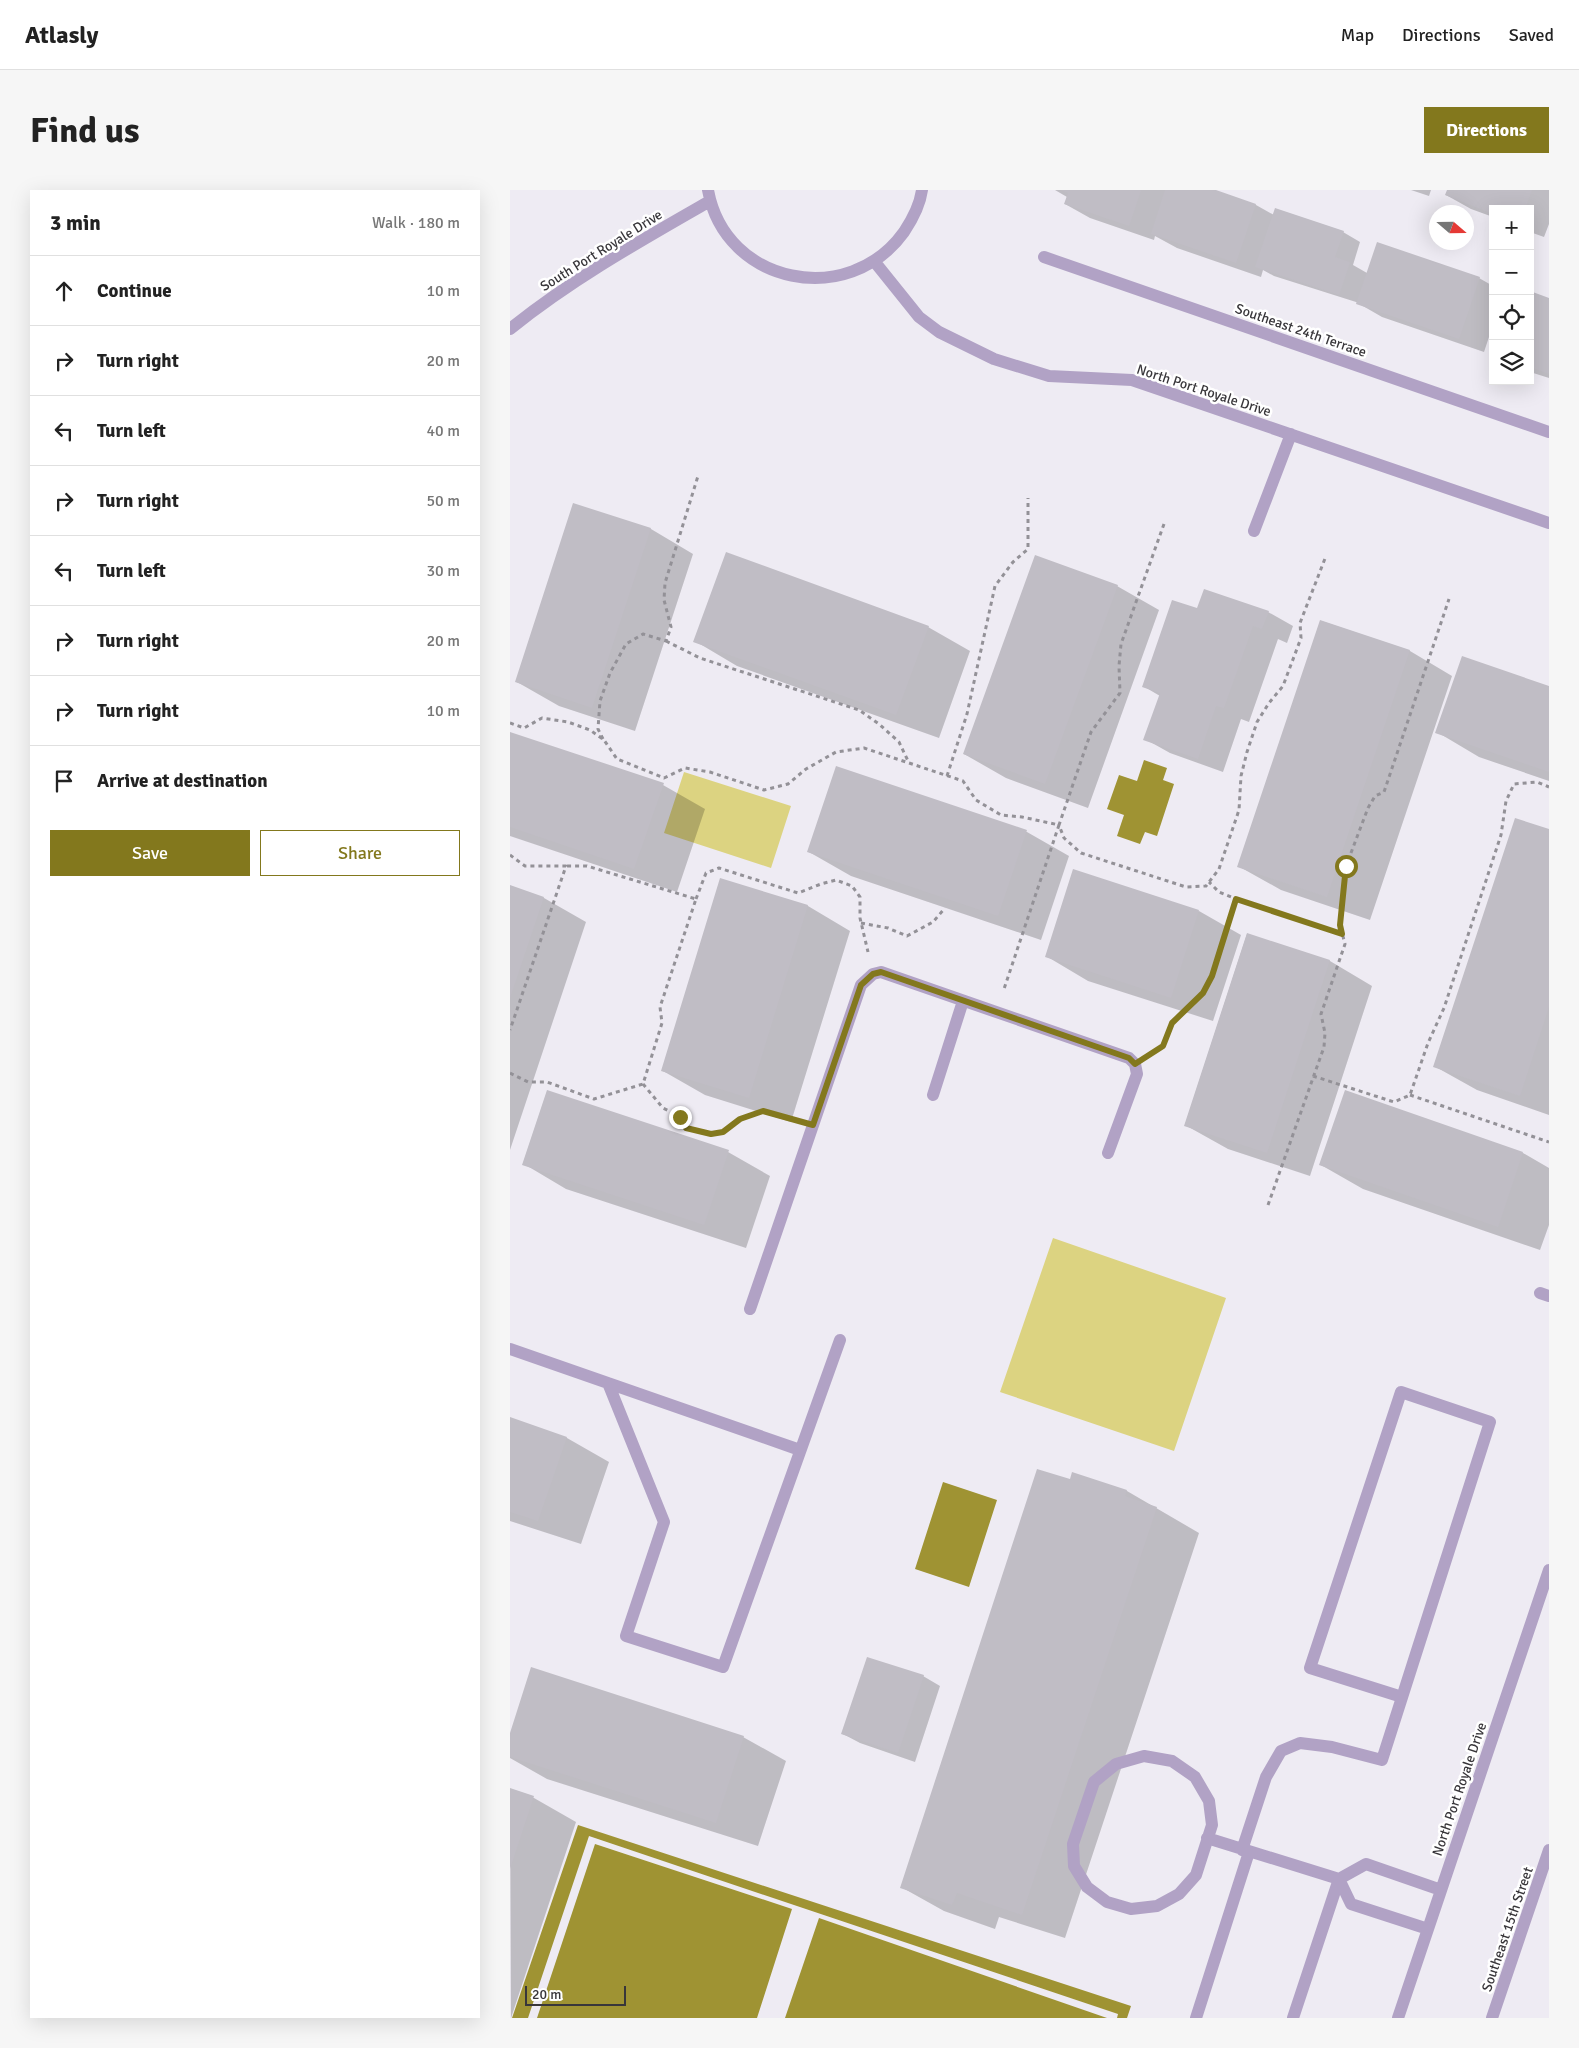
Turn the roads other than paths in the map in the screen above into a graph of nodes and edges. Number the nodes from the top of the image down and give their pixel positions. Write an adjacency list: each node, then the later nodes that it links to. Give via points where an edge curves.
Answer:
1 (922, 190): 4 (street, via 911,222 895,244)
2 (709, 195): 4 (street, via 720,224 735,244 754,261 776,272 801,278 826,278 851,273); 5 (street, South Port Royale Drive, via 540,305)
3 (1044, 257): 6 (street, Southeast 24th Terrace)
4 (874, 261): 7 (street, North Port Royale Drive, via 919,317 940,332 994,359 1049,376 1132,380)
5 (510, 329)
6 (1549, 432)
7 (1291, 434): 8 (street, North Port Royale Drive); 9 (street)
8 (1549, 523)
9 (1254, 531)
10 (963, 1001): 11 (street); 12 (street, via 1129,1058 1135,1064 1136,1074); 13 (street, via 881,972 873,974 861,985)
11 (933, 1096)
12 (1108, 1153)
13 (750, 1309)
14 (840, 1340): 17 (street)
15 (510, 1349): 16 (street)
16 (608, 1383): 17 (street); 17 (street, via 664,1522 626,1636 723,1667)
17 (800, 1450)
18 (1549, 1570): 24 (street, North Port Royale Drive)
19 (1402, 1698): 19 (street, via 1490,1422 1401,1392 1310,1668); 22 (street, via 1382,1760 1332,1747 1300,1743 1281,1751 1266,1777)
20 (1207, 1838): 20 (street, via 1212,1825 1210,1801 1195,1777 1172,1761 1144,1756 1116,1764 1094,1782 1073,1844 1074,1866 1087,1887 1107,1902 1131,1909 1156,1906 1179,1894 1196,1875); 22 (street)
21 (1549, 1850): 29 (street, Southeast 15th Street)
22 (1246, 1851): 23 (street); 26 (street)
23 (1339, 1879): 24 (street, via 1366,1864); 25 (street, via 1351,1904); 27 (street)
24 (1441, 1890): 25 (street, North Port Royale Drive)
25 (1428, 1929): 28 (street, North Port Royale Drive)
26 (1196, 2018)
27 (1293, 2018)
28 (1398, 2018)
29 (1492, 2018)

